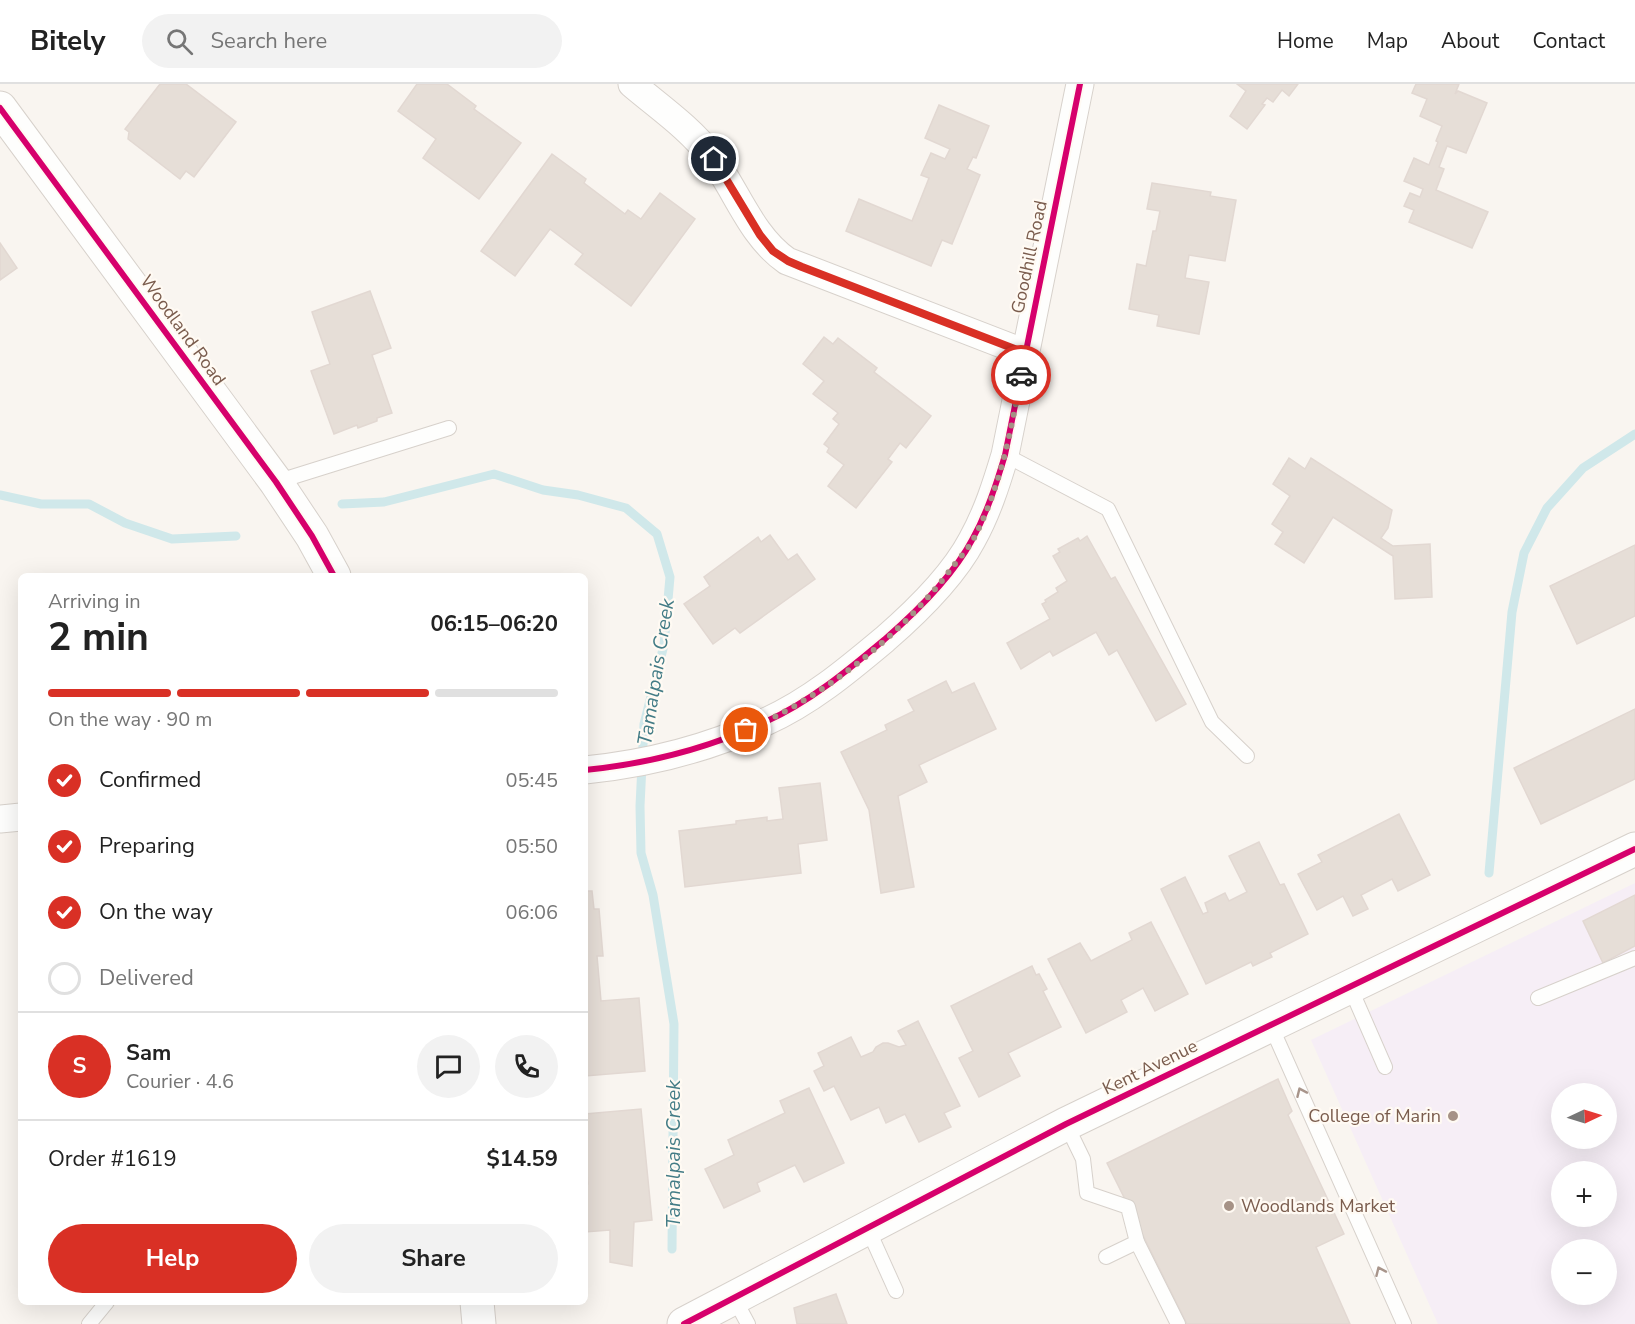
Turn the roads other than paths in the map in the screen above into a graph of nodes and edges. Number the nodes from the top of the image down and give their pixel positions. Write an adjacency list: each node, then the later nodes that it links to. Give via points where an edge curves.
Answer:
1 (632, 84): 4 (street, via 698,140 773,251 788,261)
2 (1080, 84): 4 (street, Goodhill Road)
3 (0, 108): 7 (street, Woodland Road)
4 (1025, 353): 6 (street, Goodhill Road)
5 (449, 428): 7 (lane)
6 (1005, 455): 9 (lane, via 1108,509 1212,722); 10 (street, Goodhill Road, via 991,501 972,542 915,613 846,672 776,716 725,738 658,758)
7 (276, 482): 8 (street, Woodland Road)
8 (332, 573)
9 (1247, 756)
10 (588, 770)
11 (18, 817): 12 (street)
12 (0, 819)
13 (1635, 849): 15 (street, Kent Avenue)
14 (1635, 958): 16 (lane)
15 (1350, 987): 17 (street, Kent Avenue); 18 (lane)
16 (1538, 999)
17 (1271, 1026): 19 (street, Kent Avenue); 31 (lane, one-way to 17)
18 (1385, 1067)
19 (1066, 1124): 20 (street, Kent Avenue); 21 (lane, via 1083,1159 1087,1193 1128,1207)
20 (868, 1228): 23 (lane); 26 (street, Kent Avenue)
21 (1137, 1242): 22 (lane); 30 (lane)
22 (1106, 1257)
23 (896, 1291)
24 (105, 1305): 27 (lane)
25 (477, 1305): 28 (street)
26 (741, 1311): 29 (street, Kent Avenue)
27 (89, 1324)
28 (479, 1324)
29 (684, 1324)
30 (1178, 1324)
31 (1404, 1324)

